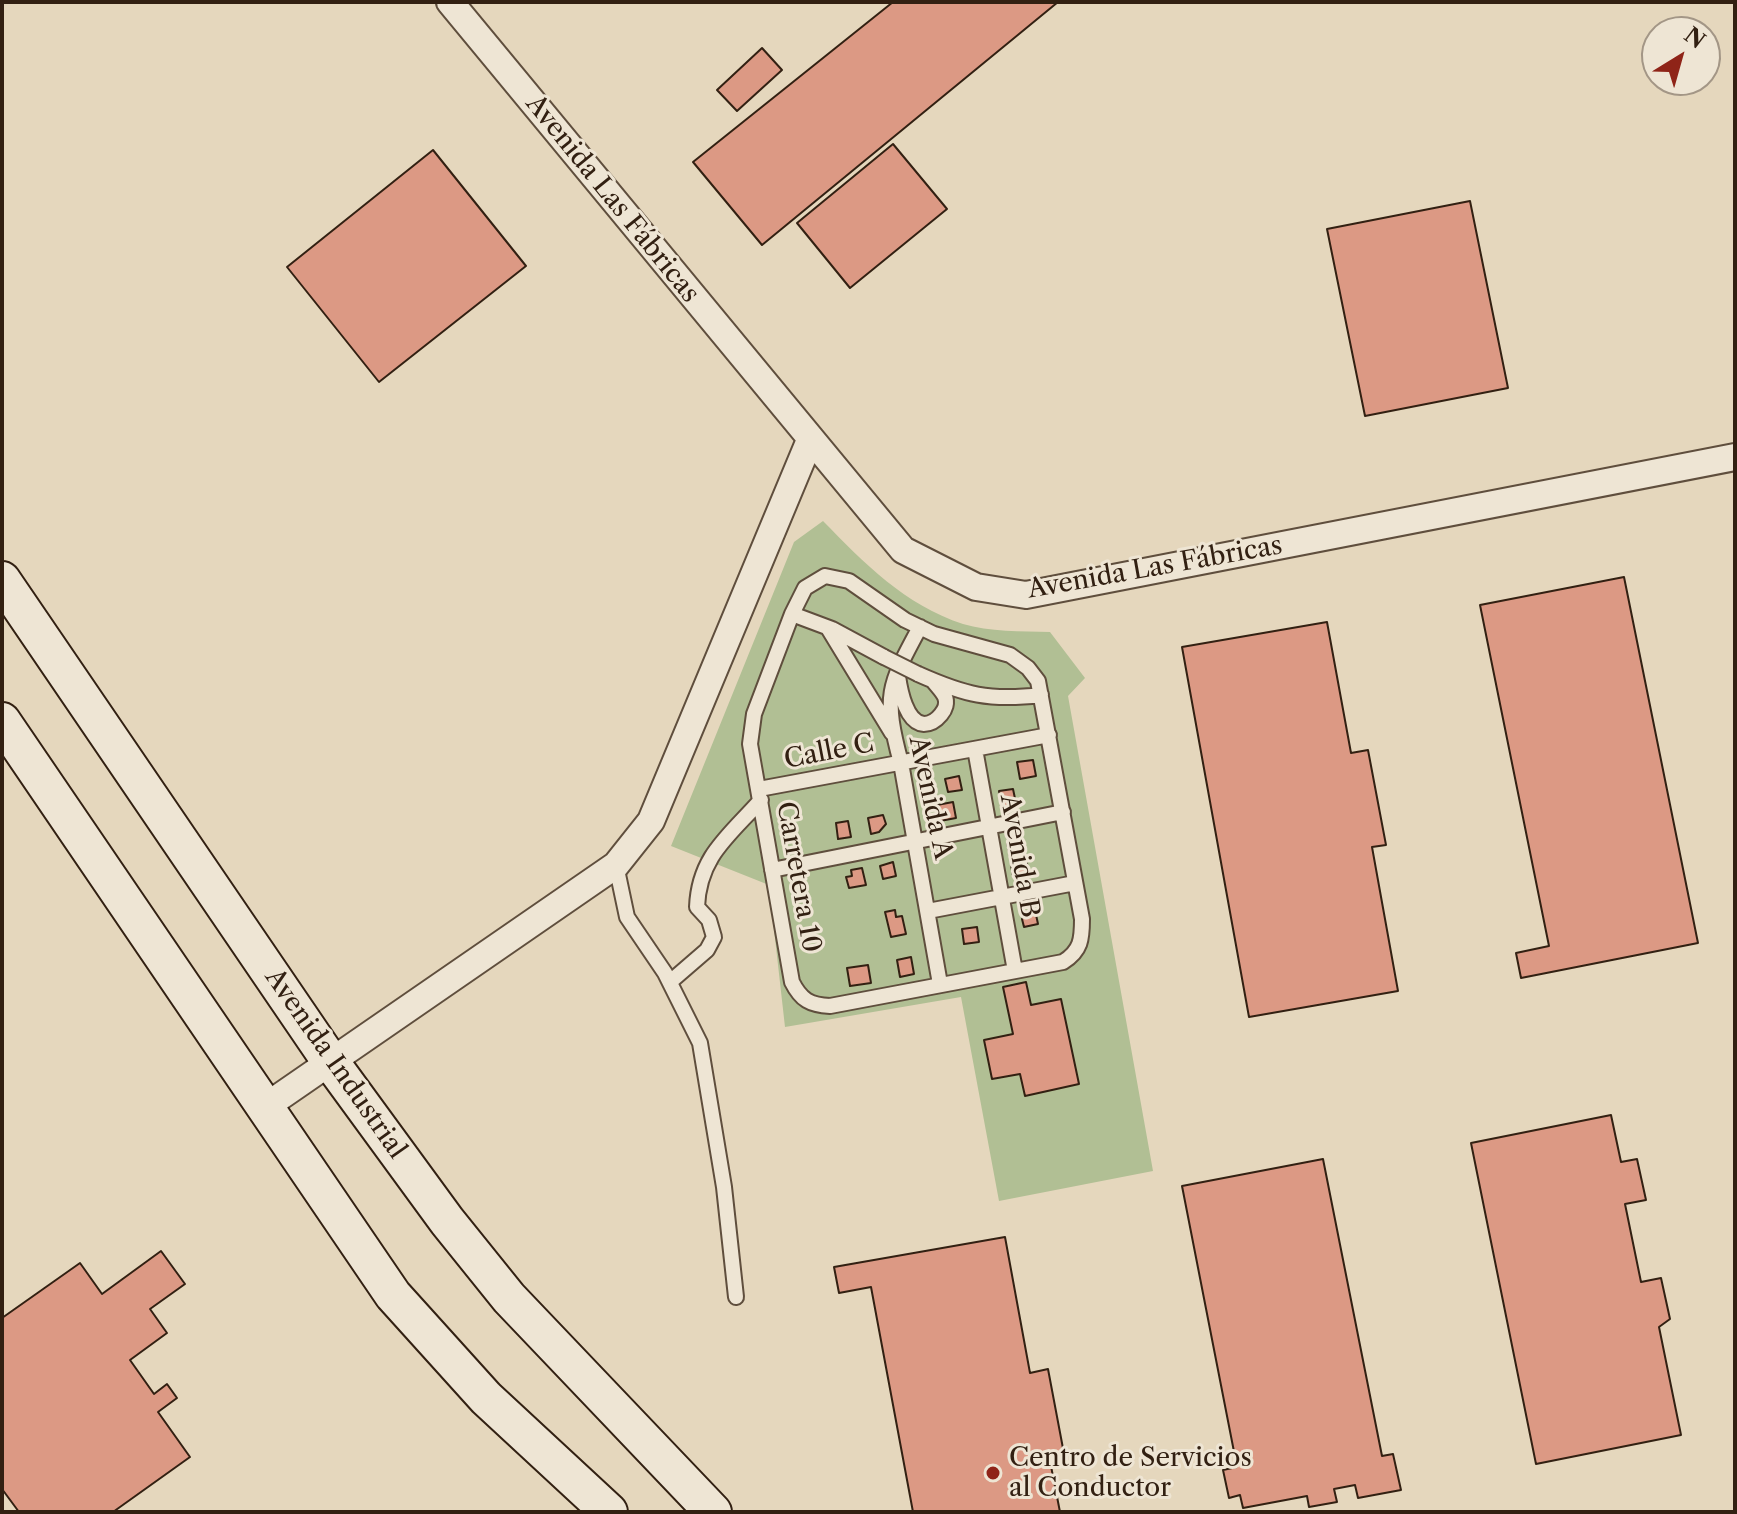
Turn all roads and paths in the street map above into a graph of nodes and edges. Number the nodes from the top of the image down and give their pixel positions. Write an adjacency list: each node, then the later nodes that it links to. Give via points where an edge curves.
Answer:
1 (450, 2): 2 (street, Avenida Las Fábricas)
2 (810, 440): 3 (street, Avenida Las Fábricas, via 903,550 976,587 1026,595); 20 (street, via 651,821)
3 (1735, 457)
4 (2, 580): 28 (street, Avenida Industrial)
5 (792, 614): 6 (lane, Carretera 10, via 805,588 825,576 849,581); 7 (lane); 16 (lane, Carretera 10, via 754,714 750,744)
6 (920, 627): 8 (lane, Avenida A); 10 (lane, Carretera 10, via 1010,655 1028,668)
7 (828, 628): 9 (lane, bridge); 12 (lane)
8 (897, 672): 9 (lane, via 906,706 924,724 934,721 946,706); 12 (lane, Avenida A, via 890,695)
9 (934, 681): 10 (lane, via 988,698)
10 (1041, 695): 13 (lane, Carretera 10)
11 (2, 721): 29 (street)
12 (893, 735): 15 (lane, Avenida A)
13 (1049, 735): 14 (lane, Calle C); 17 (lane, Carretera 10)
14 (975, 749): 15 (lane, Calle C); 18 (lane, Avenida B)
15 (901, 763): 16 (lane, Calle C); 19 (lane, Avenida A)
16 (760, 795): 21 (lane, Carretera 10); 26 (lane, via 707,861 698,884 697,907 709,920 714,937 707,950)
17 (1063, 812): 18 (lane); 22 (lane, Carretera 10)
18 (991, 827): 19 (lane); 23 (lane, Avenida B)
19 (915, 842): 21 (lane); 24 (lane, Avenida A)
20 (616, 865): 26 (lane, via 627,917); 28 (street)
21 (772, 870): 27 (lane, Carretera 10, via 792,982 800,997 830,1006)
22 (1075, 883): 23 (lane); 25 (lane, Carretera 10, via 1082,941 1074,955)
23 (1002, 897): 24 (lane); 25 (lane, Avenida B)
24 (928, 911): 27 (lane, Avenida A)
25 (1015, 971): 27 (lane, Carretera 10)
26 (670, 982): 30 (lane, via 700,1043)
27 (940, 984)
28 (330, 1061): 29 (street); 32 (street, Avenida Industrial, via 509,1298)
29 (265, 1107): 31 (street, via 393,1295 486,1398)
30 (736, 1297)
31 (609, 1512)
32 (713, 1512)

